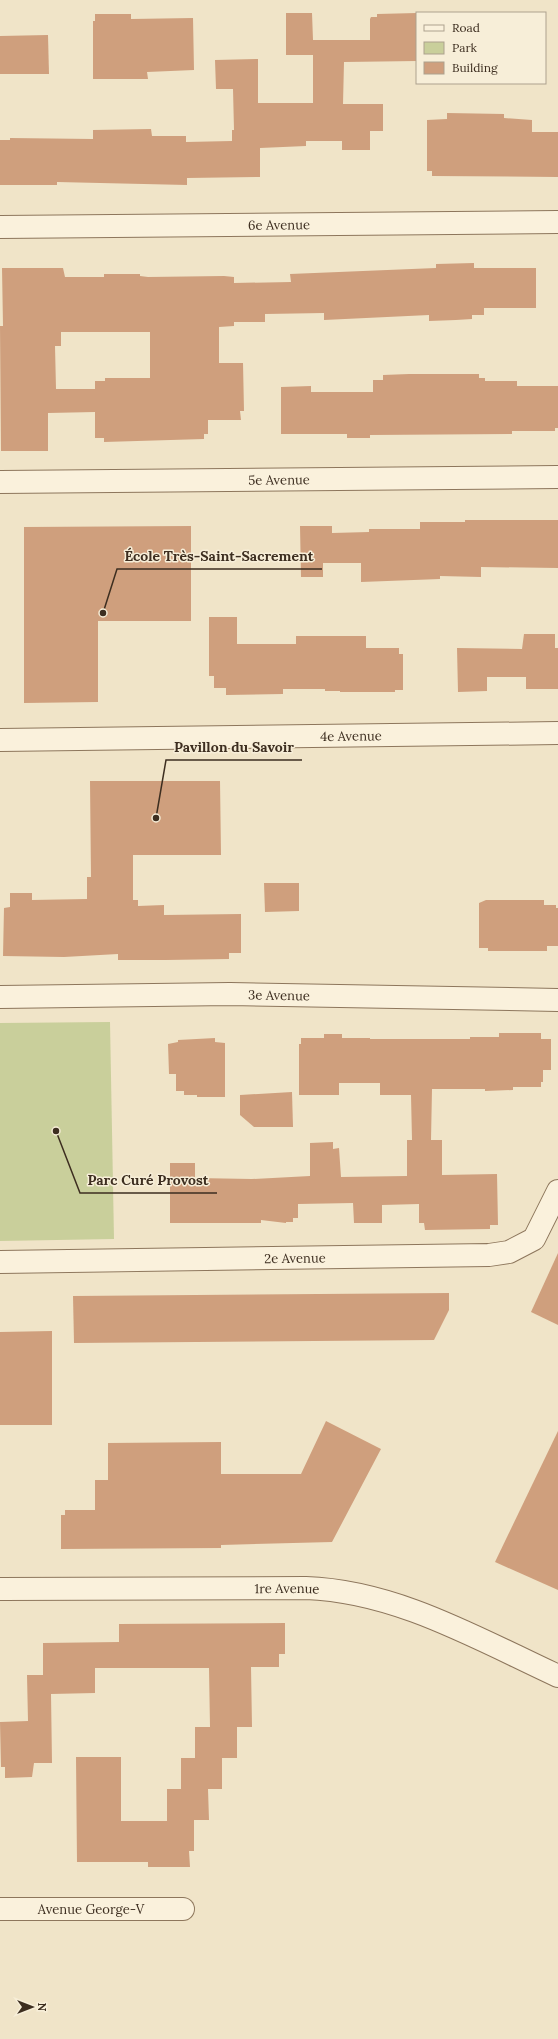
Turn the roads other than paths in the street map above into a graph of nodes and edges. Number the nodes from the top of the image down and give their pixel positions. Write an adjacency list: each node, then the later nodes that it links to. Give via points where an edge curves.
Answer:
1 (558, 222): 2 (street, 6e Avenue)
2 (0, 227)
3 (558, 477): 4 (street, 5e Avenue)
4 (0, 482)
5 (558, 733): 6 (street, 4e Avenue)
6 (0, 740)
7 (0, 997): 8 (street, 3e Avenue, via 230,994)
8 (558, 1000)
9 (558, 1191): 10 (street, 2e Avenue, via 534,1239 509,1252 489,1255)
10 (0, 1262)
11 (0, 1589): 12 (street, 1re Avenue, via 306,1588 343,1591 412,1610)
12 (558, 1676)
13 (0, 1909): 14 (street, Avenue George-V)
14 (183, 1909)

